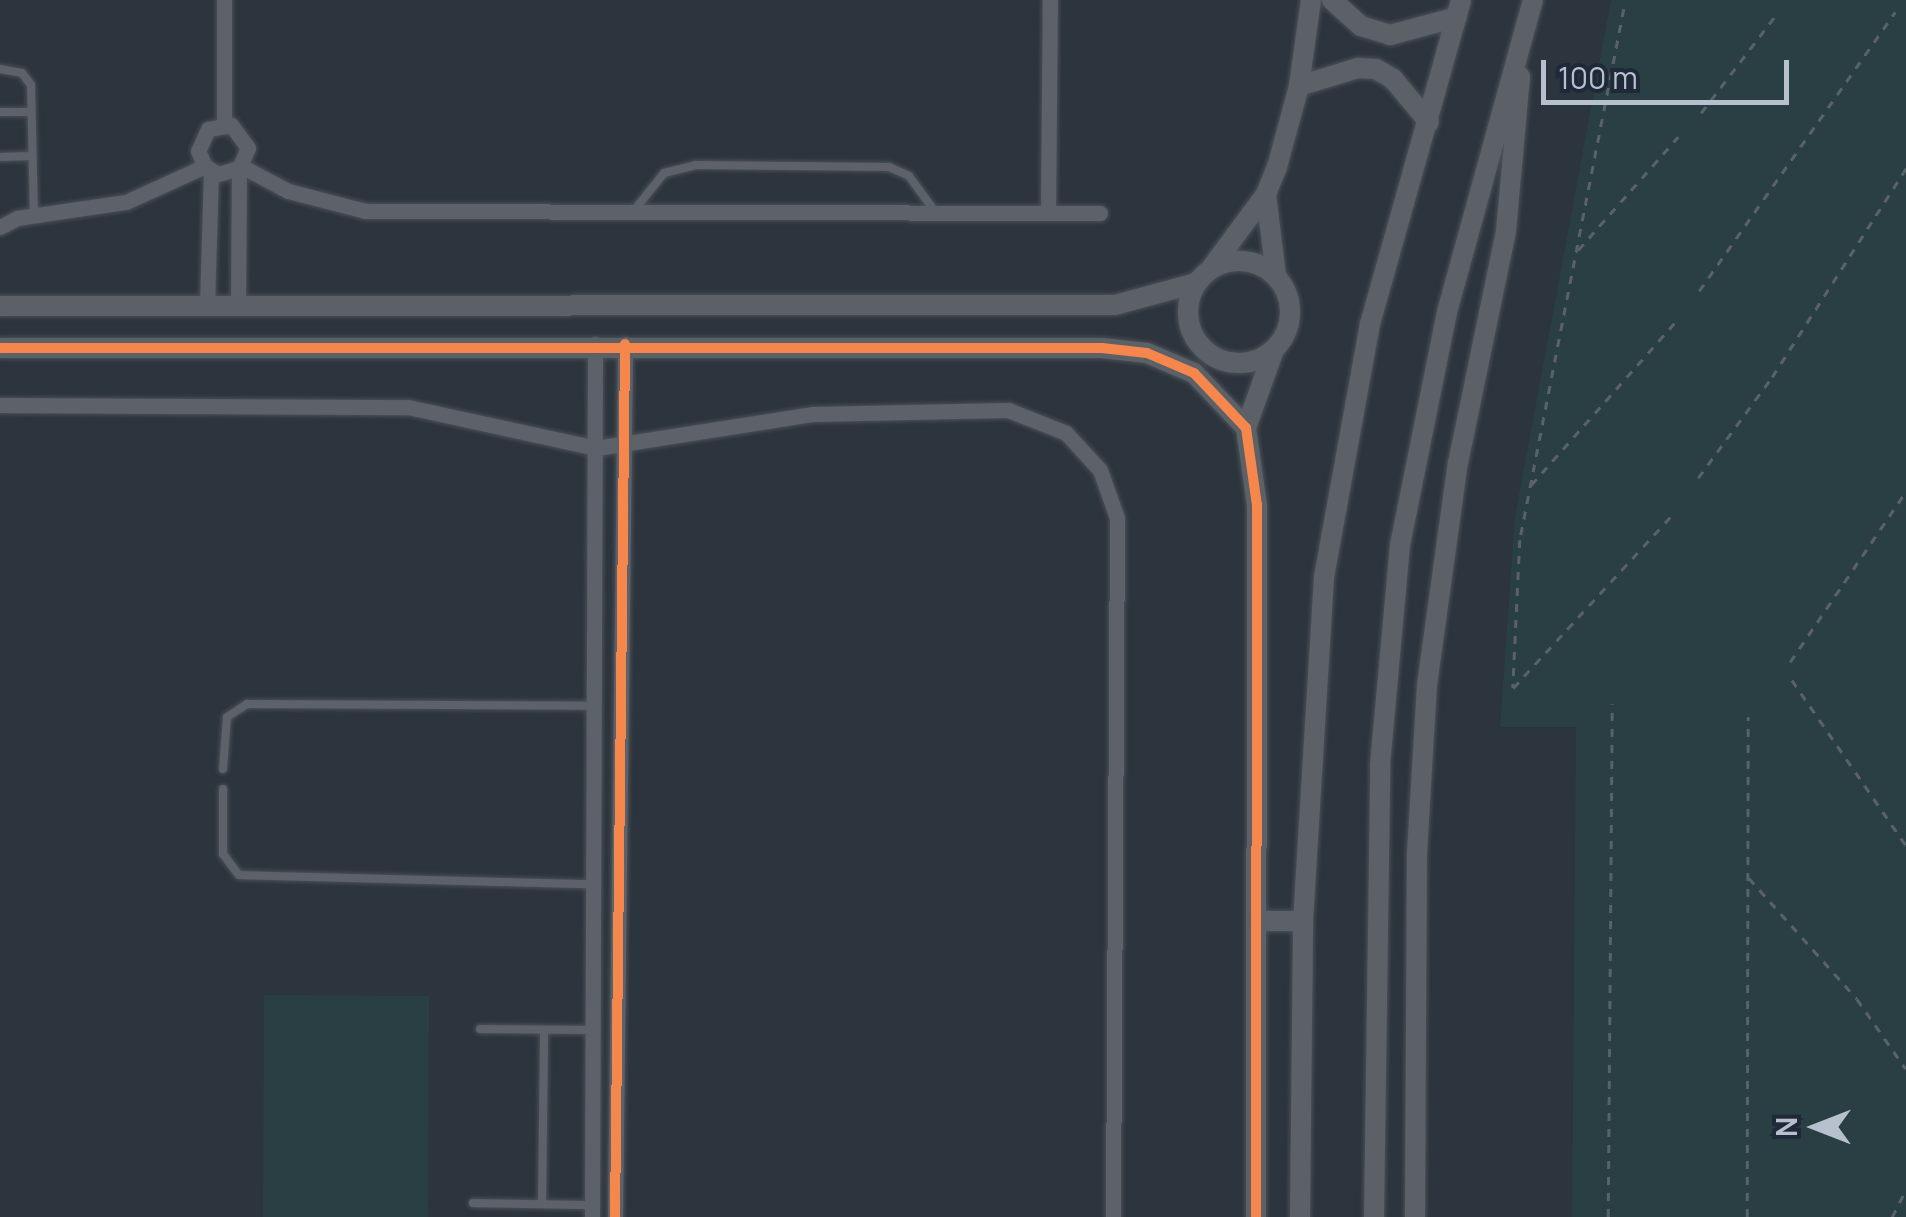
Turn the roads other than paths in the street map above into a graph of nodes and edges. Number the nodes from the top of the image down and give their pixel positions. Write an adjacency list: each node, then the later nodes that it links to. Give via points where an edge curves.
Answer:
1 (224, 0): 13 (street)
2 (1050, 0): 23 (street)
3 (1311, 0): 9 (street)
4 (1332, 0): 6 (street, via 1360,26 1390,35)
5 (1532, 0): 7 (street)
6 (1459, 8): 12 (street)
7 (1520, 48): 59 (street, via 1447,312 1400,546 1380,765); 60 (street, via 1513,186 1448,519 1426,686 1417,852)
8 (0, 68): 11 (lane, via 27,78)
9 (1300, 86): 12 (street, via 1376,69 1393,79); 18 (street)
10 (0, 112): 11 (lane)
11 (32, 112): 14 (lane)
12 (1428, 122): 48 (street, via 1370,324 1336,490 1315,664)
13 (224, 124): 16 (street, via 246,141); 17 (street, via 208,129 199,142)
14 (32, 156): 15 (lane); 24 (lane)
15 (0, 157)
16 (240, 167): 17 (street); 20 (street, via 288,192 366,211); 32 (street)
17 (208, 168): 24 (street, via 126,202); 31 (street)
18 (1266, 194): 27 (street); 28 (street)
19 (0, 210): 25 (street)
20 (632, 213): 21 (street); 21 (lane, via 664,174 695,164 889,167 909,176)
21 (936, 213): 23 (street)
22 (1100, 213): 23 (street)
23 (1048, 214)
24 (34, 216): 25 (street)
25 (16, 218): 26 (street)
26 (0, 227)
27 (1212, 267): 28 (street, via 1246,261); 29 (street)
28 (1276, 276): 36 (street, via 1289,319)
29 (1196, 283): 32 (street, via 1115,306); 37 (street, via 1188,316)
30 (0, 306): 31 (street)
31 (207, 306): 32 (street)
32 (238, 306)
33 (595, 344): 34 (street); 35 (street); 41 (street)
34 (625, 344): 38 (street, via 1122,348); 42 (street)
35 (0, 348)
36 (1274, 349): 37 (street, via 1243,363); 40 (street)
37 (1208, 352): 38 (street)
38 (1194, 373): 40 (street)
39 (0, 405): 41 (street, via 408,407)
40 (1246, 428): 47 (street, via 1257,519)
41 (596, 448): 42 (street); 43 (street)
42 (623, 448): 55 (street); 56 (street, via 791,416 1008,410 1066,433 1100,470 1117,518)
43 (596, 706): 44 (lane, via 247,704 227,718); 46 (street)
44 (223, 769)
45 (223, 789): 46 (lane, via 223,854 239,875)
46 (594, 884): 51 (street)
47 (1258, 921): 48 (street); 57 (street)
48 (1303, 921): 58 (street)
49 (480, 1029): 50 (lane)
50 (544, 1030): 51 (lane); 53 (lane)
51 (593, 1030): 54 (street)
52 (473, 1203): 53 (lane)
53 (542, 1204): 54 (lane)
54 (592, 1211)
55 (615, 1217)
56 (1113, 1217)
57 (1256, 1217)
58 (1300, 1217)
59 (1374, 1217)
60 (1416, 1217)

